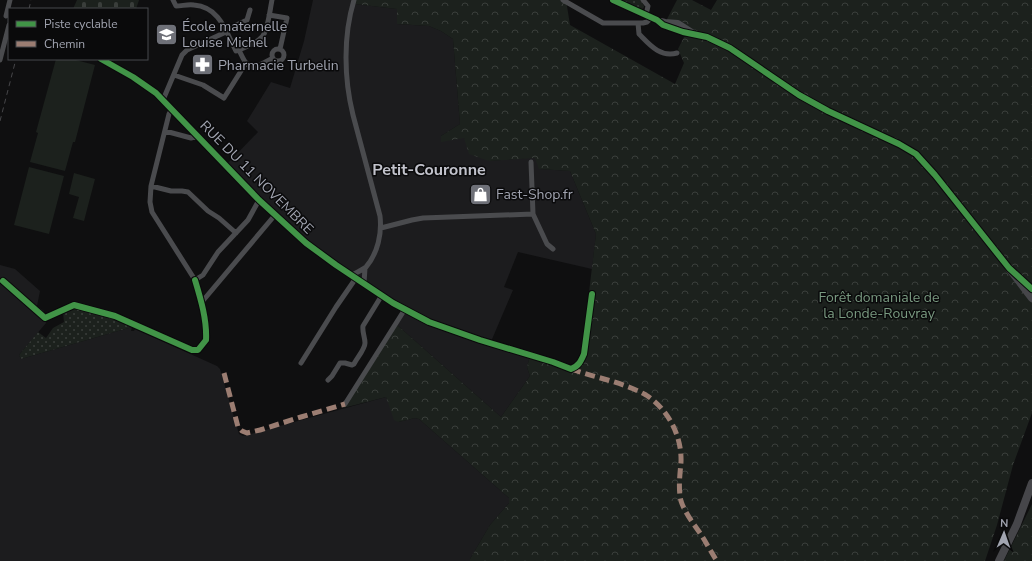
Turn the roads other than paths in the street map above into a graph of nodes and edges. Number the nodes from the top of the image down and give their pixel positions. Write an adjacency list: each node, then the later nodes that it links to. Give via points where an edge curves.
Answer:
1 (173, 0): 14 (street, via 176,6 195,4 214,12)
2 (272, 0): 9 (street)
3 (354, 0): 32 (street, via 347,44 347,84)
4 (563, 0): 12 (street, via 604,23)
5 (613, 0): 11 (street)
6 (643, 0): 11 (street)
7 (250, 10): 14 (street, via 247,20)
8 (0, 14): 10 (street)
9 (269, 15): 15 (street, via 287,18); 16 (street, via 262,38)
10 (8, 16)
11 (652, 18): 12 (street, via 647,22); 36 (street, via 678,23 696,34 730,48 799,95 916,154)
12 (638, 23): 17 (street, via 639,34 653,47 663,54)
13 (8, 29): 19 (street)
14 (226, 31): 16 (street, via 236,52); 22 (street, via 187,50 182,55)
15 (280, 49): 18 (street, via 274,50); 18 (street, via 284,53 283,59 278,61)
16 (240, 50): 21 (street)
17 (676, 53)
18 (273, 58): 21 (street, via 254,68)
19 (0, 60)
20 (103, 60): 23 (street, RUE DU 11 NOVEMBRE, via 133,77)
21 (246, 63): 22 (street, via 224,98 203,85)
22 (174, 75): 23 (street)
23 (164, 100): 24 (street, RUE DU 11 NOVEMBRE)
24 (172, 109): 25 (street); 26 (street, RUE DU 11 NOVEMBRE)
25 (165, 131): 26 (street, via 191,138); 28 (street)
26 (198, 136): 29 (street, RUE DU 11 NOVEMBRE)
27 (531, 162): 30 (street)
28 (151, 186): 33 (street, via 188,192); 38 (street, via 152,212)
29 (259, 200): 31 (street, RUE DU 11 NOVEMBRE); 33 (street, via 248,220)
30 (533, 214): 32 (street, via 423,218); 34 (street, via 547,244)
31 (275, 215): 37 (street, RUE DU 11 NOVEMBRE, via 306,243); 45 (street)
32 (381, 228): 35 (street, via 376,248)
33 (236, 233): 38 (street, via 218,252 203,275)
34 (553, 249)
35 (365, 268): 37 (street); 40 (street)
36 (1009, 268): 41 (street); 44 (highway)
37 (354, 276): 40 (street, RUE DU 11 NOVEMBRE); 47 (street)
38 (195, 280): 45 (street)
39 (3, 281): 45 (street, via 45,318 74,306 115,316 192,350 198,350 206,340 207,331)
40 (364, 283): 43 (street, RUE DU 11 NOVEMBRE)
41 (1032, 289)
42 (592, 294): 46 (street, RUE DU 11 NOVEMBRE, via 584,354 576,367 572,368 440,326)
43 (382, 295): 46 (street, RUE DU 11 NOVEMBRE); 48 (street, via 363,326 365,342 354,364 340,363)
44 (1032, 298)
45 (201, 303)
46 (405, 309): 49 (street)
47 (301, 363)
48 (328, 380)
49 (345, 404)
50 (1032, 475): 51 (highway)
51 (1032, 484): 52 (highway)
52 (999, 561)

